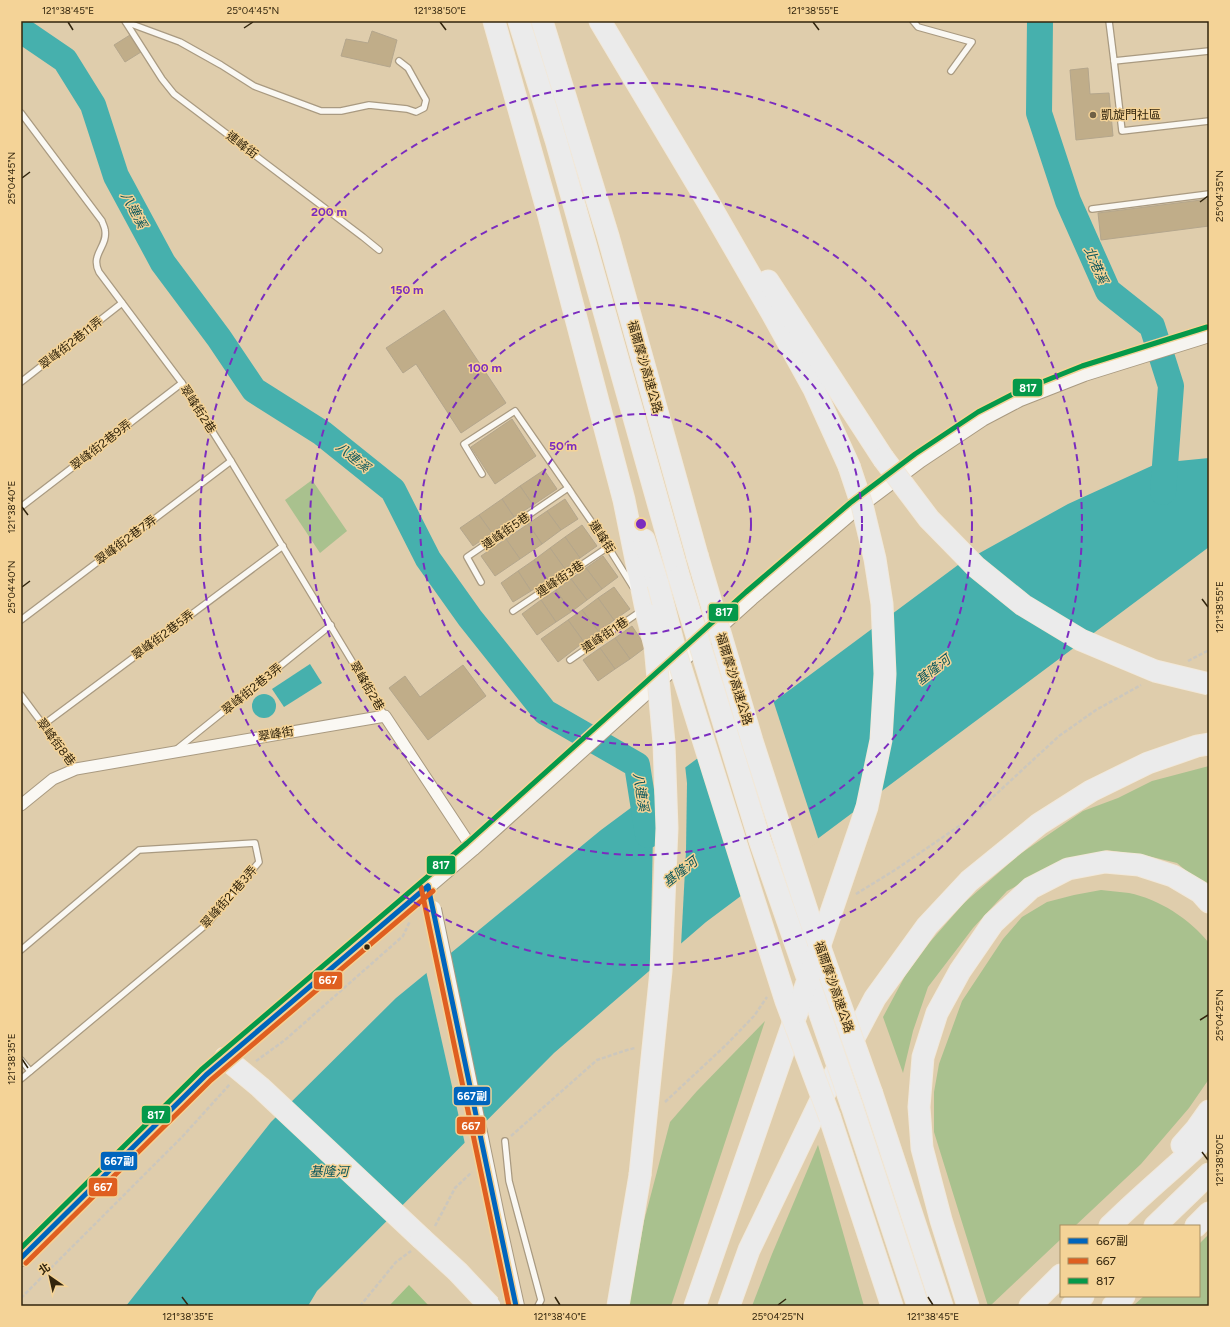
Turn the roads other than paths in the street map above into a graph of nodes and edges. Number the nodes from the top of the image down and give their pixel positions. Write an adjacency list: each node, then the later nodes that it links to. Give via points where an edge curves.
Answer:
1 (494, 21): 25 (highway, via 548,212)
2 (519, 21): 73 (highway, 福爾摩沙高速公路, bridge, via 560,155 679,577 760,841 850,1099)
3 (542, 21): 74 (highway, 福爾摩沙高速公路, bridge, via 608,236 752,741)
4 (600, 21): 15 (highway)
5 (913, 21): 11 (lane, via 918,27 972,42)
6 (1109, 21): 10 (lane)
7 (126, 22): 9 (lane, via 180,42 254,86 321,111 341,111 369,105 416,112 424,108 426,100 408,68); 17 (lane, 連峰街, via 174,94)
8 (1209, 52): 10 (lane)
9 (399, 61)
10 (1114, 61): 13 (lane, via 1122,131)
11 (952, 71)
12 (21, 113): 18 (lane, 翠峰街2巷, via 102,222 105,238 96,258 96,266)
13 (1209, 121)
14 (1209, 194): 16 (lane)
15 (708, 202): 37 (highway, bridge, via 776,291 883,458 929,519 976,567 1023,605 1080,640 1155,671); 70 (highway, bridge, via 814,389 849,466 862,505 882,604 885,674 880,740 868,807)
16 (1092, 209)
17 (378, 250)
18 (122, 303): 20 (lane, 翠峰街2巷11弄); 21 (lane, 翠峰街2巷)
19 (1209, 334): 36 (street, via 1084,373 1020,398 982,418 919,460 842,519 751,596)
20 (21, 382)
21 (182, 383): 22 (lane, 翠峰街2巷); 26 (lane, 翠峰街2巷9弄)
22 (231, 461): 27 (lane, 翠峰街2巷); 33 (lane, 翠峰街2巷7弄)
23 (482, 474): 24 (lane, 連峰街, via 464,444 515,411)
24 (568, 488): 28 (lane, 連峰街); 29 (lane, 連峰街5巷, via 467,557)
25 (624, 500): 31 (highway); 72 (highway, bridge, via 644,539 674,650 786,1001 830,1118)
26 (21, 506)
27 (283, 546): 34 (lane, 翠峰街2巷); 40 (lane, 翠峰街2巷5弄)
28 (608, 546): 30 (lane, 連峰街); 32 (lane, 連峰街3巷)
29 (481, 582)
30 (634, 591)
31 (642, 610): 35 (lane, 連峰街1巷); 36 (lane); 69 (highway, bridge, via 655,646 664,743 667,828 661,971 640,1175)
32 (512, 611)
33 (21, 620)
34 (331, 625): 39 (lane, 翠峰街2巷); 42 (lane, 翠峰街2巷3弄)
35 (570, 660)
36 (663, 676): 45 (street)
37 (1209, 684)
38 (21, 695): 40 (lane, 翠峰街8巷)
39 (385, 716): 42 (street, 翠峰街); 45 (street)
40 (43, 725): 43 (lane, 翠峰街8巷)
41 (1209, 744): 71 (highway, via 1148,763 1091,791 1039,824 969,881 927,926 875,998 820,1100 748,1250)
42 (173, 752): 43 (street, 翠峰街)
43 (76, 768): 44 (street, 翠峰街, via 53,779)
44 (21, 805)
45 (472, 848): 46 (street)
46 (428, 886): 49 (street); 67 (street, bridge)
47 (1209, 902): 75 (highway, via 1200,892 1173,876 1139,865 1104,862 1068,869 1031,888 994,923 960,971 937,1013 923,1057 919,1108 922,1148)
48 (21, 950): 51 (lane, 翠峰街21巷3弄, via 139,850 255,843 259,862 206,924)
49 (225, 1058): 62 (street, via 177,1102); 66 (highway, bridge, via 260,1087 458,1272)
50 (21, 1060): 51 (lane)
51 (30, 1071): 52 (lane)
52 (21, 1079)
53 (1209, 1110): 57 (highway)
54 (1209, 1135): 57 (highway)
55 (505, 1141): 68 (lane, via 508,1181 541,1300)
56 (1209, 1174): 60 (highway)
57 (1136, 1201): 59 (highway)
58 (1209, 1213): 61 (highway)
59 (1111, 1225)
60 (1156, 1225)
61 (1197, 1225)
62 (21, 1258)
63 (1060, 1276): 76 (highway)
64 (1082, 1297): 77 (highway)
65 (1123, 1297): 78 (highway)
66 (490, 1306)
67 (516, 1306)
68 (538, 1306)
69 (618, 1306)
70 (695, 1306)
71 (729, 1306)
72 (892, 1306)
73 (918, 1306)
74 (942, 1306)
75 (968, 1306)
76 (1030, 1306)
77 (1072, 1306)
78 (1113, 1306)

